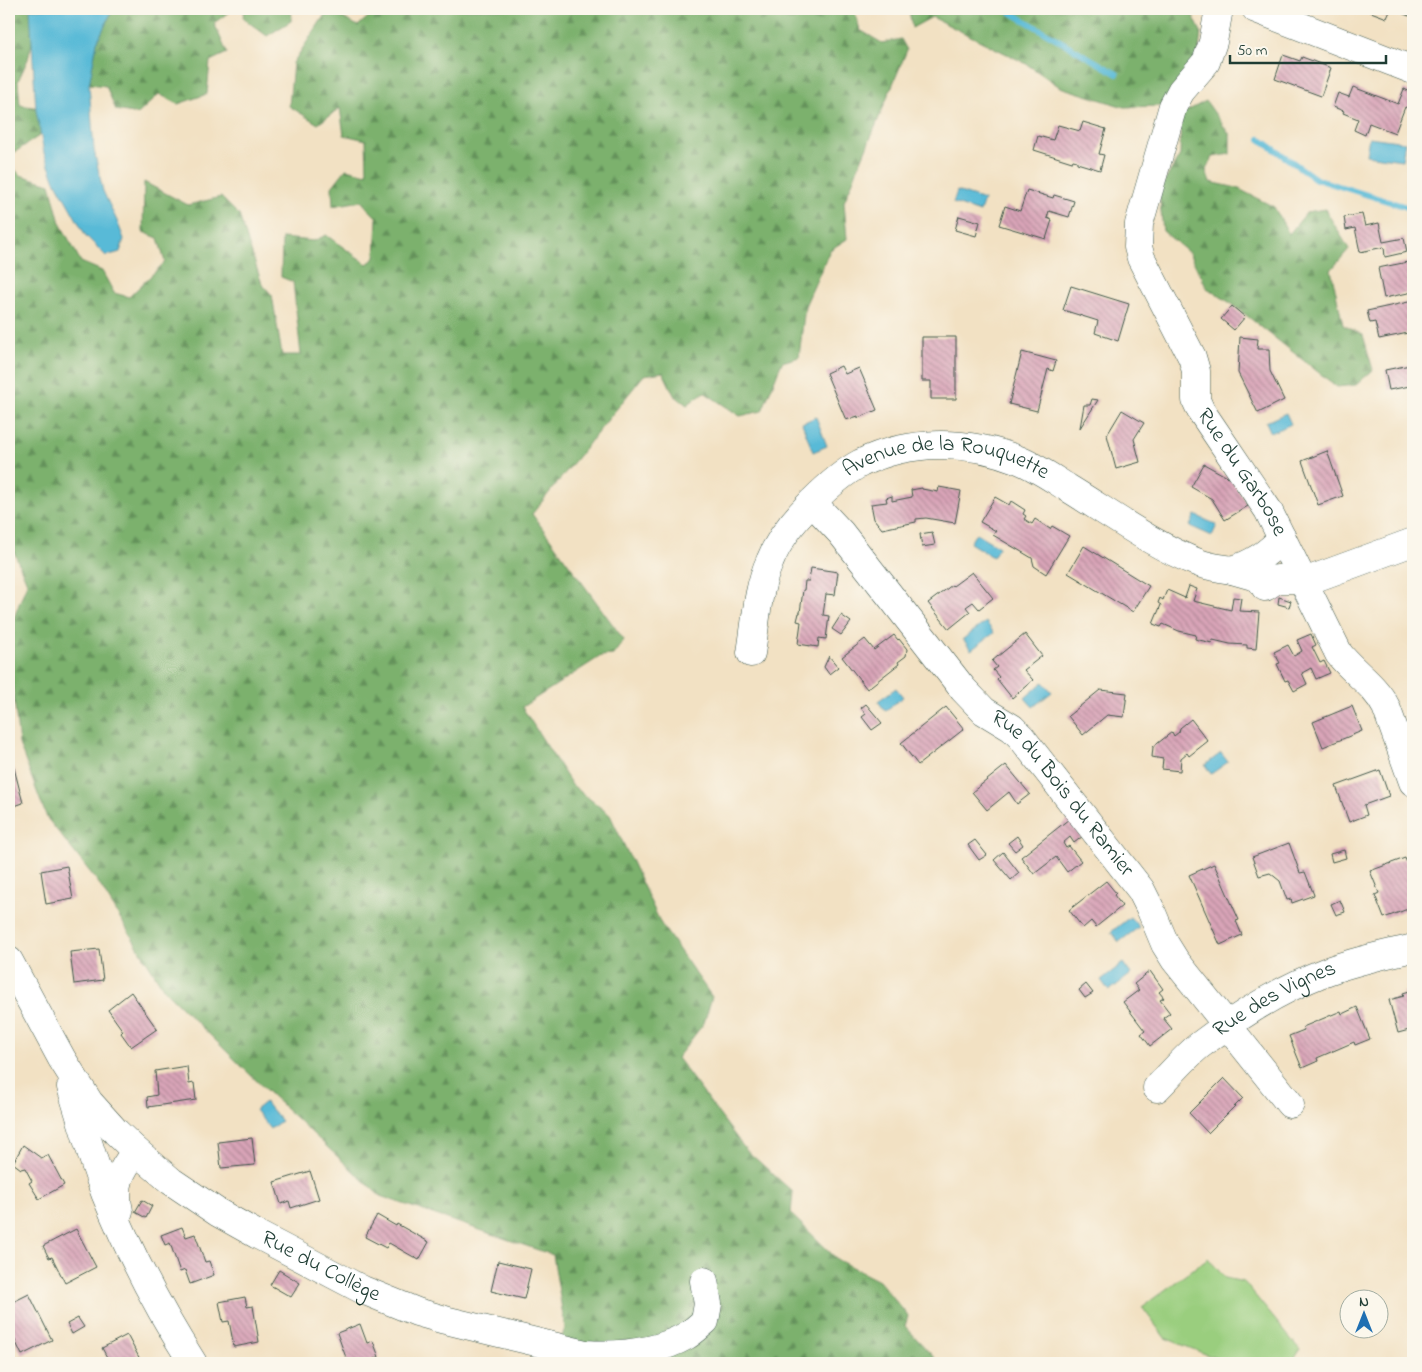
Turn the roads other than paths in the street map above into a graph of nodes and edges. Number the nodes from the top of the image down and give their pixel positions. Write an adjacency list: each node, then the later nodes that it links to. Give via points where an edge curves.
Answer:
1 (1219, 9): 5 (street, Rue du Garbose, via 1206,62 1181,91 1173,106 1139,224 1138,247 1192,357 1196,371 1196,400 1268,510)
2 (1256, 9): 3 (street)
3 (1413, 70)
4 (812, 502): 7 (street, Avenue de la Rouquette, via 842,475 878,455 926,446 972,447 1020,460 1182,556 1201,564); 9 (street, Avenue de la Rouquette, via 795,520 769,561); 13 (street, Rue du Bois du Ramier, via 841,533 962,689 1021,737 1141,890 1165,944)
5 (1282, 538): 7 (street, via 1263,556); 8 (street, Rue du Garbose)
6 (1413, 542): 8 (street)
7 (1232, 570): 8 (street, Avenue de la Rouquette, via 1260,578 1264,587 1277,579)
8 (1303, 579): 10 (street, Rue du Garbose, via 1339,654 1371,685 1386,707)
9 (751, 653)
10 (1413, 782)
11 (1413, 948): 13 (street, Rue des Vignes, via 1353,962 1300,983)
12 (9, 961): 14 (street, Rue du Collège)
13 (1228, 1025): 15 (street, Rue des Vignes, via 1199,1046); 16 (street, Rue du Bois du Ramier)
14 (62, 1059): 17 (street, Rue du Collège, via 89,1102); 19 (street)
15 (1157, 1088)
16 (1290, 1104)
17 (116, 1132): 18 (street, Rue du Collège); 19 (street, via 102,1149)
18 (136, 1151): 20 (street, via 120,1173 116,1189); 21 (street, Rue du Collège, via 171,1181 217,1212 363,1290 426,1315 586,1354 635,1352 664,1346 687,1335 705,1321 708,1304)
19 (98, 1170): 20 (street)
20 (125, 1239): 22 (street)
21 (704, 1281)
22 (193, 1363)

